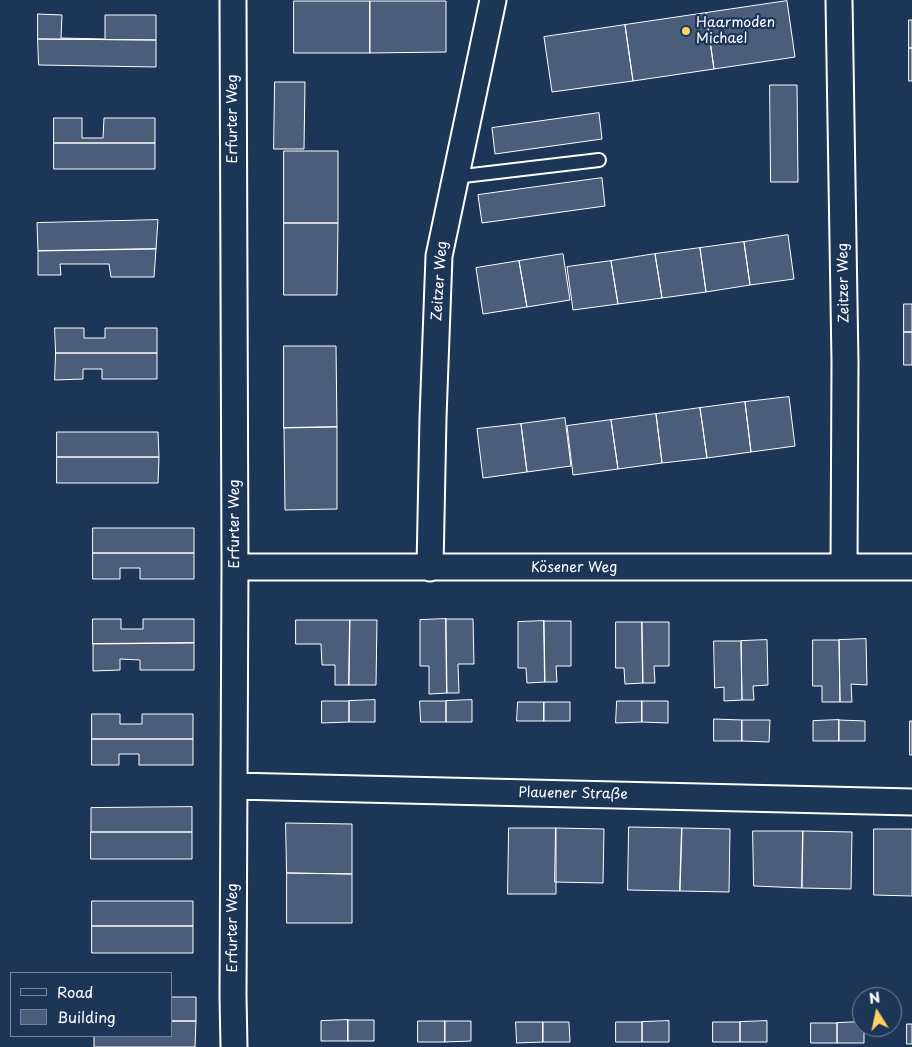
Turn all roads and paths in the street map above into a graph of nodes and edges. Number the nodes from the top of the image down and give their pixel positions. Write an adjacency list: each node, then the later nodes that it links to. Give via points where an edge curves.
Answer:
1 (233, 0): 6 (street, Erfurter Weg)
2 (493, 0): 5 (street, Zeitzer Weg)
3 (839, 0): 7 (street, Zeitzer Weg, via 845,362)
4 (600, 160): 5 (lane)
5 (455, 177): 9 (street, Zeitzer Weg, via 439,256)
6 (235, 567): 9 (street, Kösener Weg); 10 (street, Erfurter Weg)
7 (844, 567): 8 (street, Kösener Weg); 9 (street, Kösener Weg)
8 (912, 567)
9 (430, 568)
10 (234, 786): 11 (street, Plauener Straße); 12 (street, Erfurter Weg)
11 (912, 802)
12 (234, 1047)

